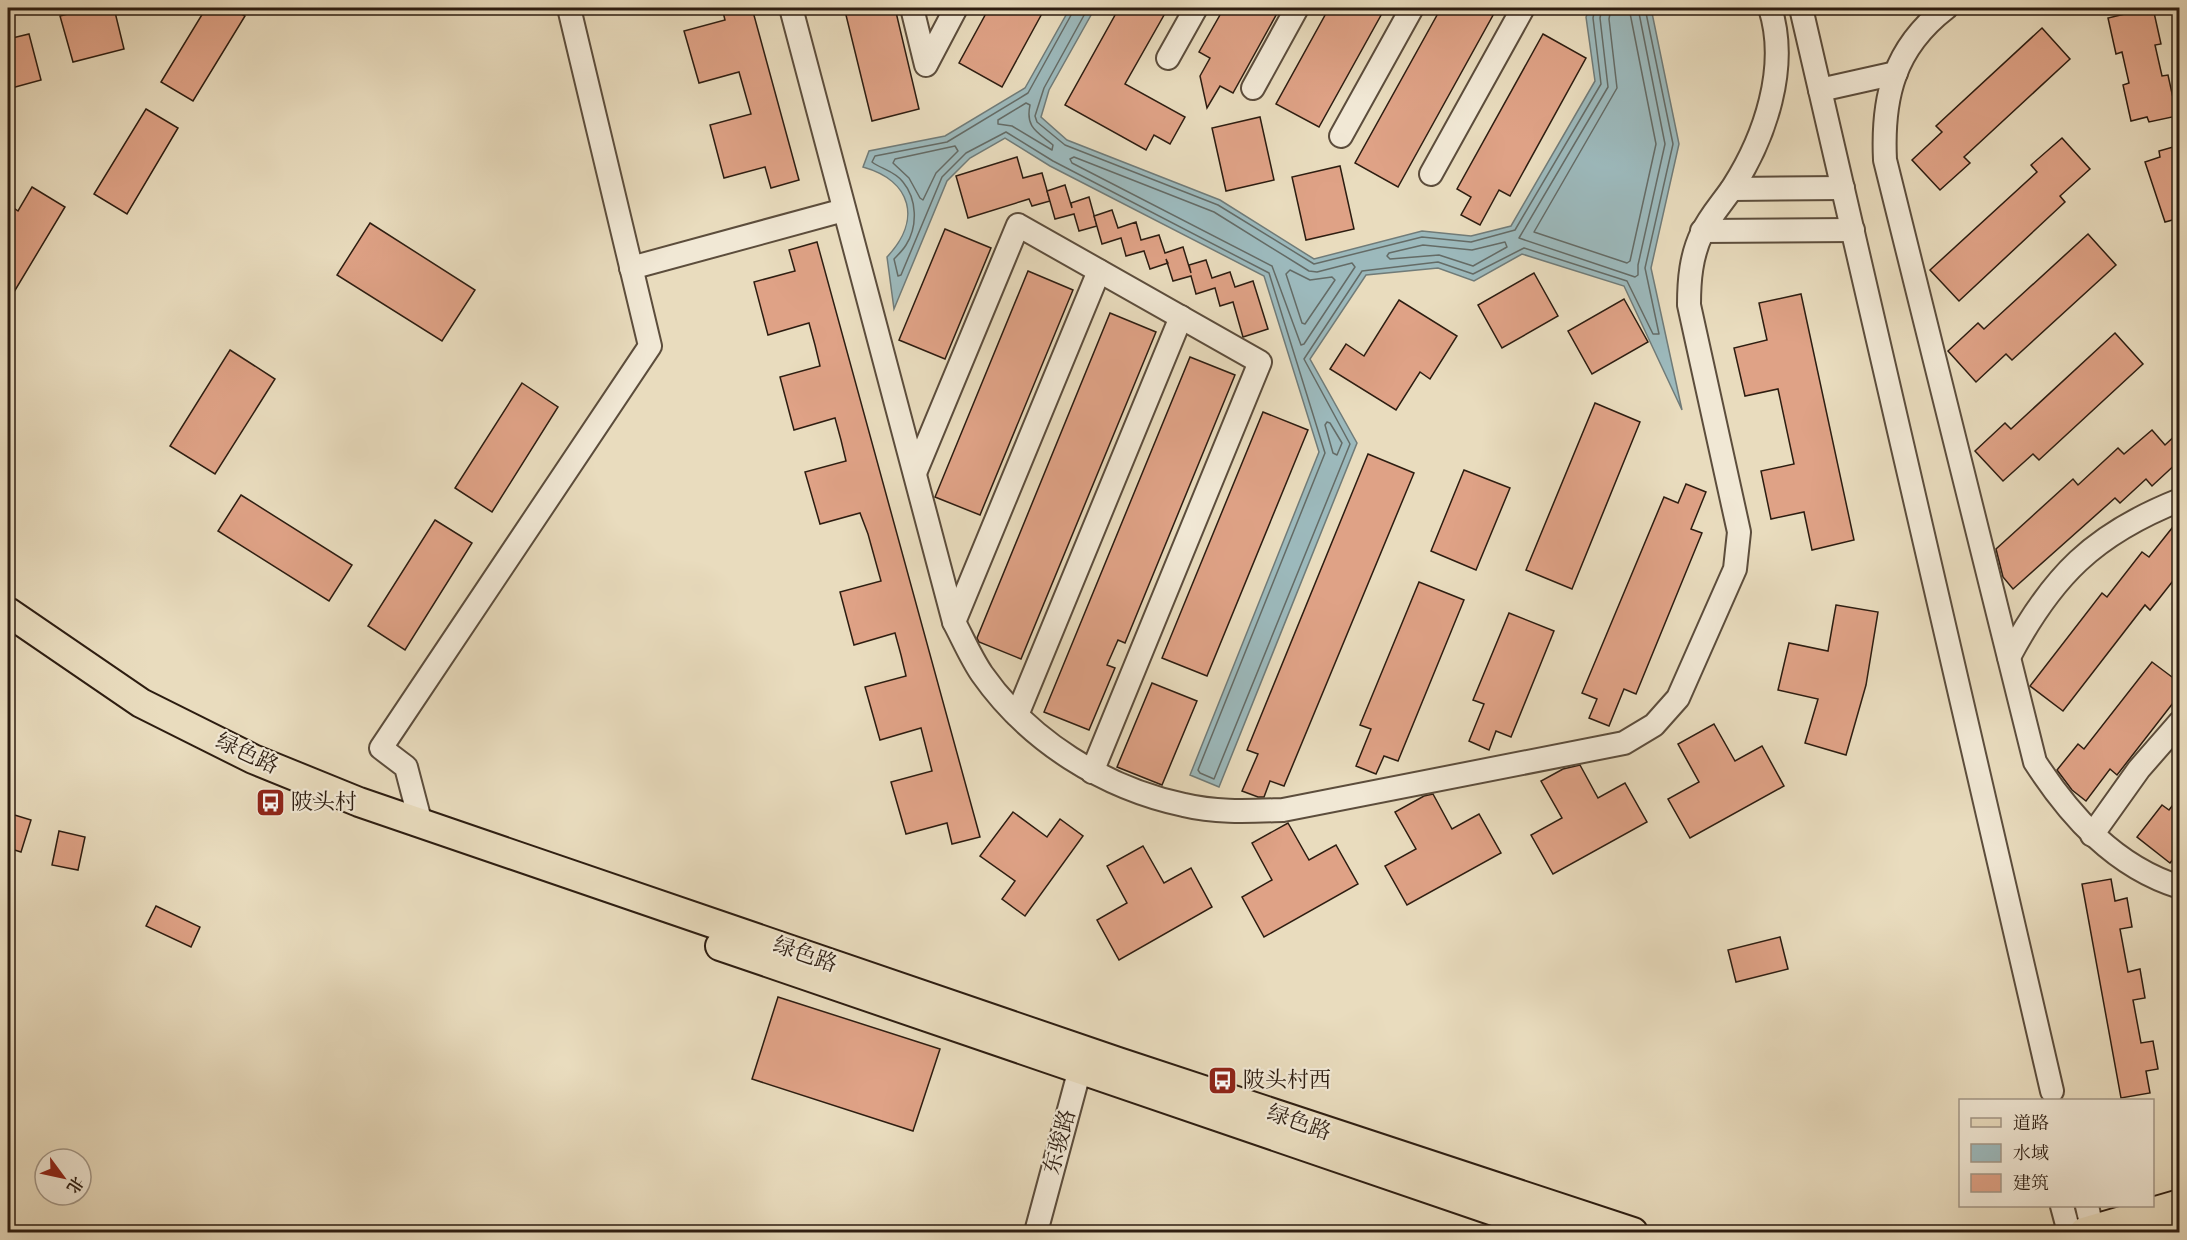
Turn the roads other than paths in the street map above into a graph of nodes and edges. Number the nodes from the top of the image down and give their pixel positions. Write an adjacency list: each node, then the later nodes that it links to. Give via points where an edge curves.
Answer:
1 (569, 8): 23 (street)
2 (791, 8): 20 (street)
3 (912, 8): 4 (street, via 926,65)
4 (956, 8)
5 (1196, 8): 12 (street)
6 (1297, 8): 14 (street)
7 (1412, 8): 16 (street)
8 (1523, 8): 17 (street)
9 (1770, 8): 19 (street, via 1776,48 1773,86 1755,148)
10 (1801, 8): 15 (street)
11 (1946, 8): 13 (street, via 1931,19 1907,49)
12 (1168, 58)
13 (1896, 74): 15 (street); 31 (street, via 1883,122 1885,160)
14 (1253, 88)
15 (1820, 90): 18 (street)
16 (1341, 136)
17 (1431, 174)
18 (1843, 188): 19 (street); 21 (street)
19 (1732, 189): 22 (street)
20 (844, 210): 23 (street); 26 (street)
21 (1853, 230): 22 (street); 39 (street)
22 (1702, 231): 34 (street, via 1689,280 1689,305 1739,532 1735,569 1678,698 1654,725 1624,743 1589,752 1283,810 1234,812 1185,806 1137,792)
23 (631, 268): 35 (street, via 650,346 381,748 406,767)
24 (1099, 271): 25 (street); 26 (street, via 1018,225); 29 (street)
25 (1181, 317): 32 (street); 34 (street, via 1260,362)
26 (915, 473): 29 (street)
27 (2180, 500): 31 (street, via 2135,519 2095,545 2060,577 2031,615)
28 (8, 612): 35 (main road, 绿色路, via 141,703 253,759)
29 (954, 622): 32 (street, via 982,674)
30 (8, 632): 38 (main road, 绿色路, via 135,715 246,771 304,795 765,962)
31 (2008, 657): 36 (street, via 2034,762 2060,801)
32 (1017, 715): 34 (street, via 1051,745)
33 (2180, 722): 36 (street, via 2139,768)
34 (1092, 772)
35 (421, 824): 38 (main road, 绿色路)
36 (2092, 835): 37 (street, via 2129,863)
37 (2180, 887)
38 (1082, 1061): 44 (street, 东骏路); 45 (main road, 绿色路); 46 (main road, 绿色路)
39 (2053, 1097)
40 (2180, 1204): 43 (main road)
41 (2063, 1207): 43 (street)
42 (2180, 1226): 47 (main road)
43 (2085, 1227)
44 (1036, 1233)
45 (1555, 1233)
46 (1633, 1233)
47 (2156, 1233)

